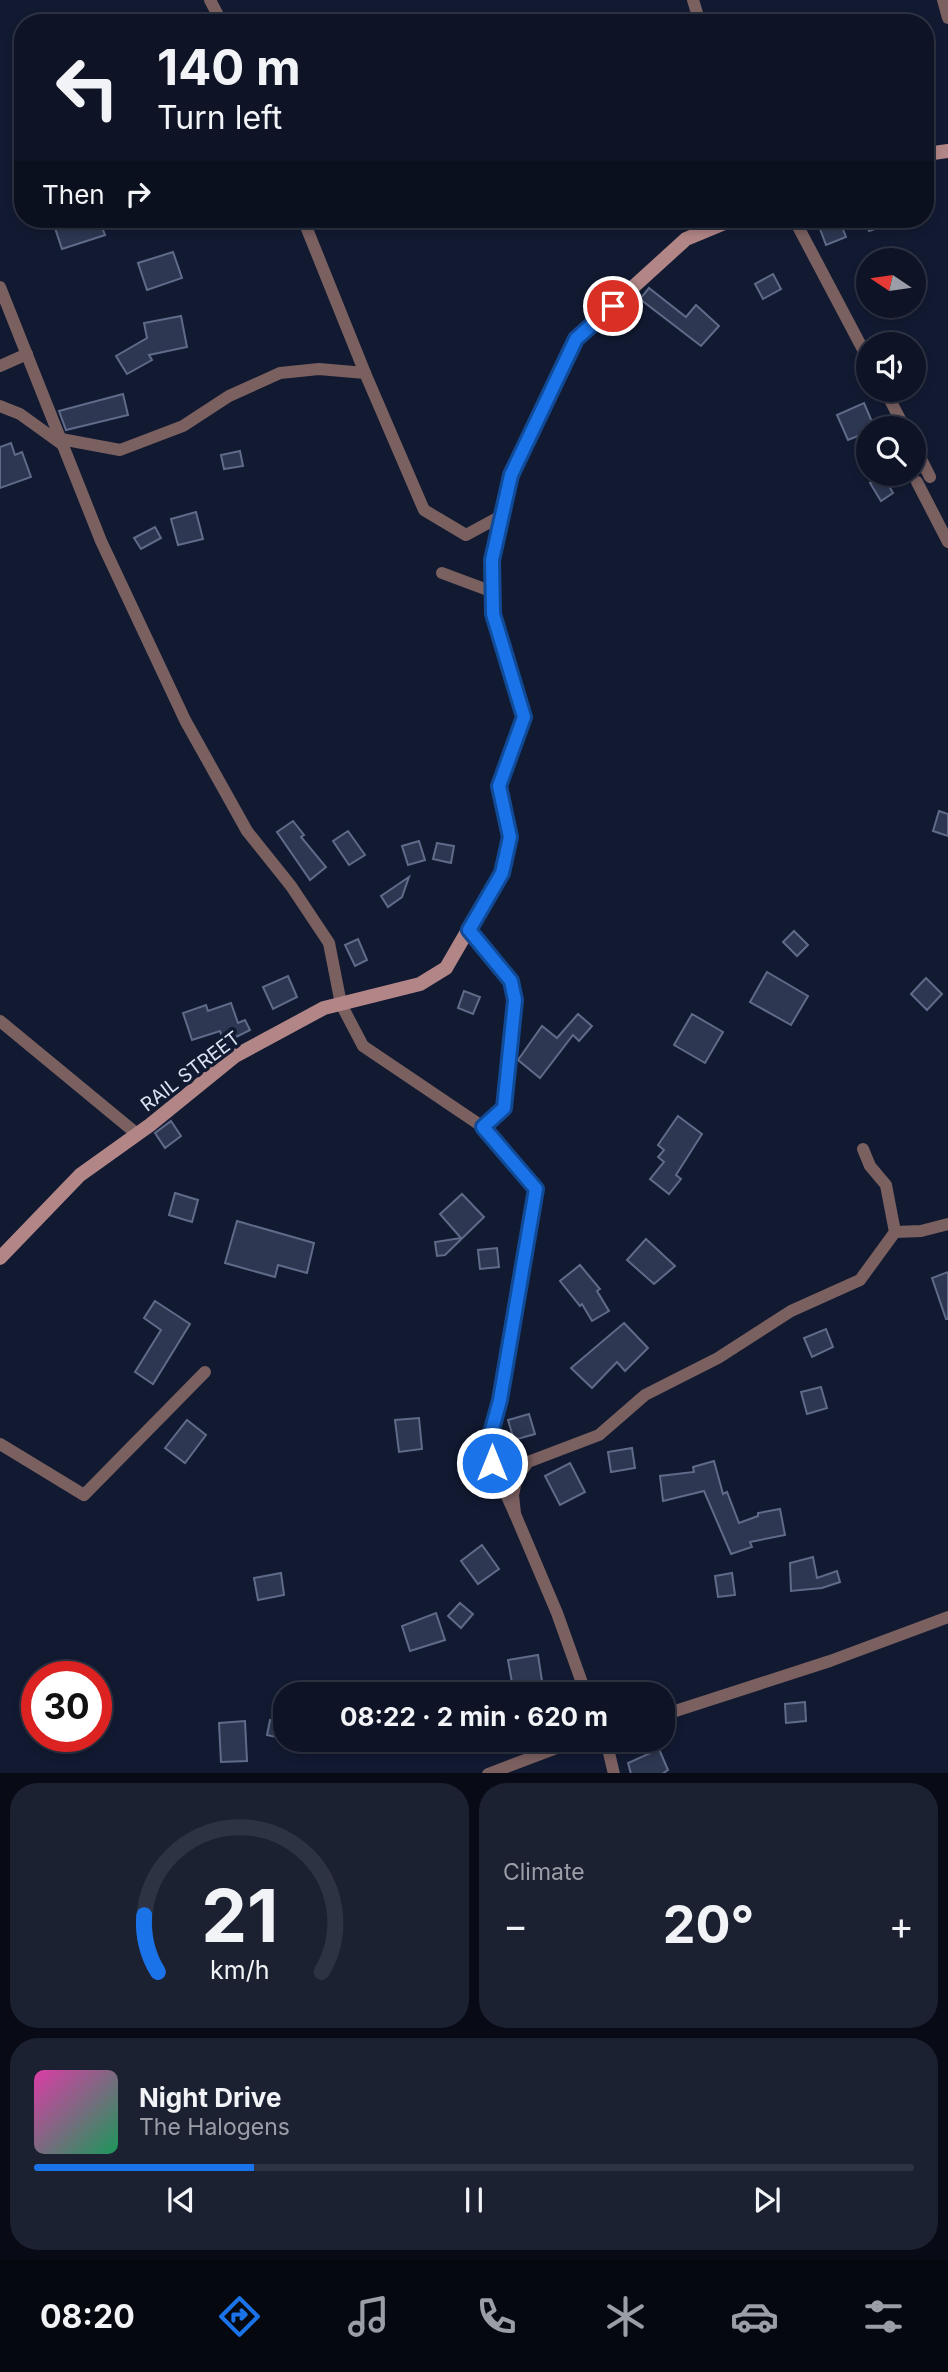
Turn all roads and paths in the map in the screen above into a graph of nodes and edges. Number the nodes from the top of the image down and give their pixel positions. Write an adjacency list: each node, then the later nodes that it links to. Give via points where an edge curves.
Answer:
1 (943, 0): 2 (street)
2 (948, 18)
3 (307, 228): 10 (street)
4 (711, 228): 16 (street, RAIL STREET, via 686,239 576,339 511,475)
5 (799, 228): 7 (street)
6 (0, 287): 8 (street)
7 (856, 336)
8 (27, 354): 9 (street); 12 (street)
9 (0, 366)
10 (365, 373): 12 (street, via 319,369 280,373 229,396 183,426 120,450); 16 (street, via 425,510 466,536)
11 (0, 406): 12 (street)
12 (62, 442): 21 (street, via 101,541 185,720 247,831 329,943)
13 (926, 469): 14 (street)
14 (930, 477)
15 (920, 486): 17 (street)
16 (501, 516): 19 (street, RAIL STREET, via 492,560)
17 (948, 542)
18 (442, 573): 19 (street)
19 (492, 592): 20 (street, RAIL STREET, via 493,614 524,717 499,786 510,837 502,873)
20 (469, 930): 21 (street, RAIL STREET, via 446,968 419,984); 23 (street, via 511,981 515,1000 504,1108)
21 (341, 1004): 23 (street, via 363,1046); 24 (street, RAIL STREET, via 324,1008 235,1056)
22 (0, 1021): 24 (street)
23 (483, 1127): 31 (street, via 536,1189 500,1400 488,1444)
24 (137, 1135): 28 (street, RAIL STREET, via 80,1175)
25 (863, 1149): 27 (street, via 886,1185)
26 (948, 1224): 27 (street)
27 (895, 1232): 31 (street, via 860,1280 791,1311 718,1358 645,1395 599,1435 528,1462 517,1476)
28 (0, 1258)
29 (205, 1372): 30 (street, via 84,1495)
30 (0, 1444)
31 (515, 1514): 33 (street)
32 (948, 1617): 34 (street)
33 (582, 1682)
34 (675, 1711)
35 (545, 1752): 37 (street)
36 (609, 1752): 38 (street)
37 (488, 1773)
38 (614, 1773)

